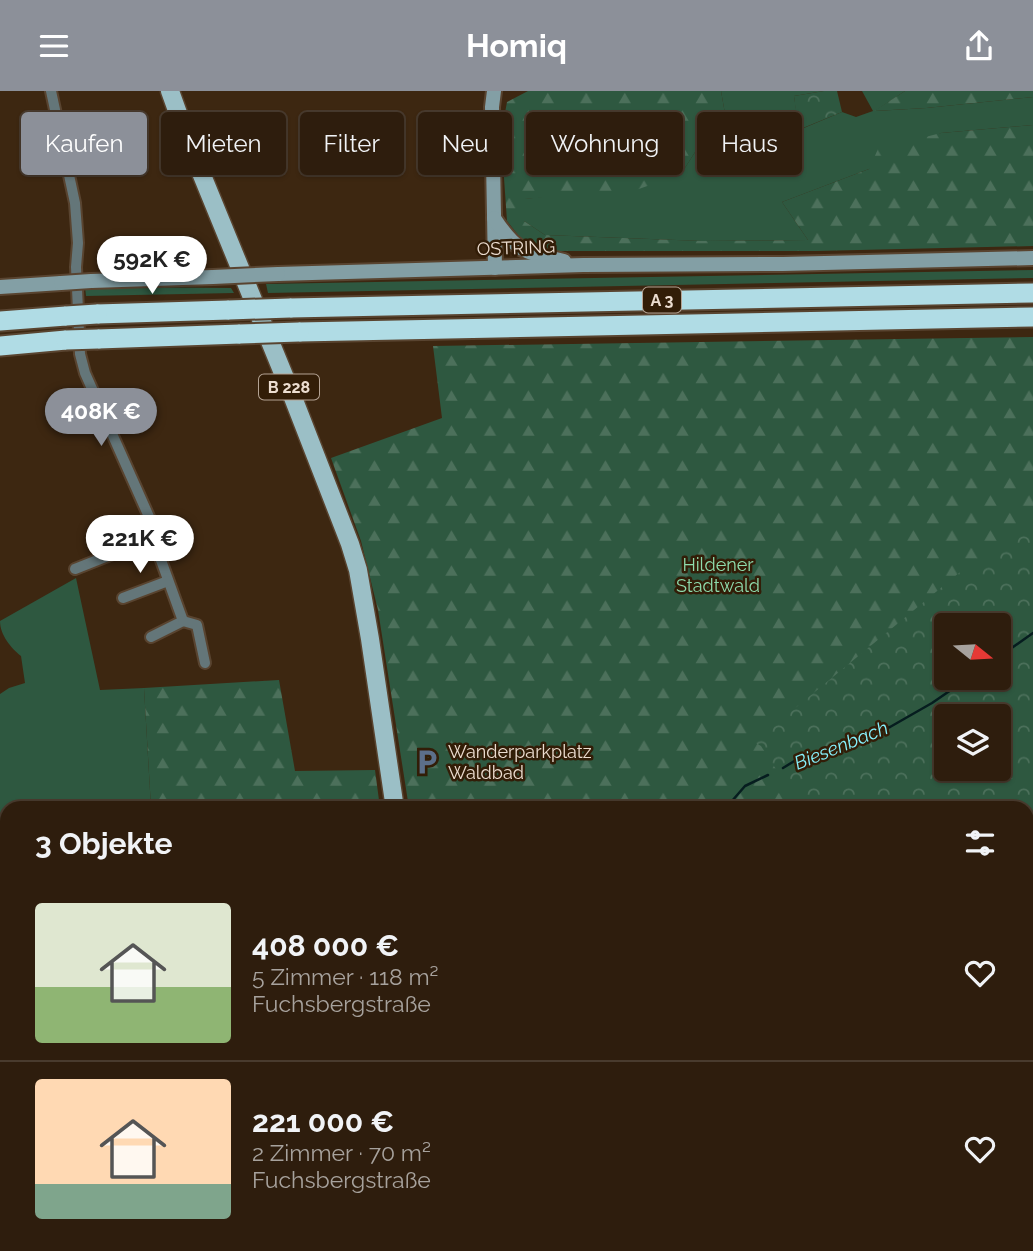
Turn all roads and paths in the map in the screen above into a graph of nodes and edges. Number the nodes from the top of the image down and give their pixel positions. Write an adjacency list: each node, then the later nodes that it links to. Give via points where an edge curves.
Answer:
1 (51, 91): 13 (street, via 75,202 80,354 154,528)
2 (170, 91): 20 (main road, B 228, via 350,544 370,639)
3 (494, 91): 4 (main road)
4 (494, 218): 6 (main road, via 509,241 523,250); 7 (main road)
5 (1033, 258): 6 (main road, OSTRING)
6 (583, 265): 7 (main road, OSTRING)
7 (495, 268): 8 (main road, OSTRING, bridge)
8 (0, 287)
9 (1033, 293): 11 (highway, A 3, bridge, via 290,308)
10 (1033, 317): 12 (highway, A 3, bridge, via 299,332)
11 (0, 321)
12 (0, 346)
13 (153, 538): 14 (street); 15 (street)
14 (75, 569)
15 (169, 581): 16 (street); 17 (street)
16 (123, 598)
17 (183, 621): 18 (street); 19 (street, via 197,625)
18 (151, 637)
19 (205, 663)
20 (394, 801)

